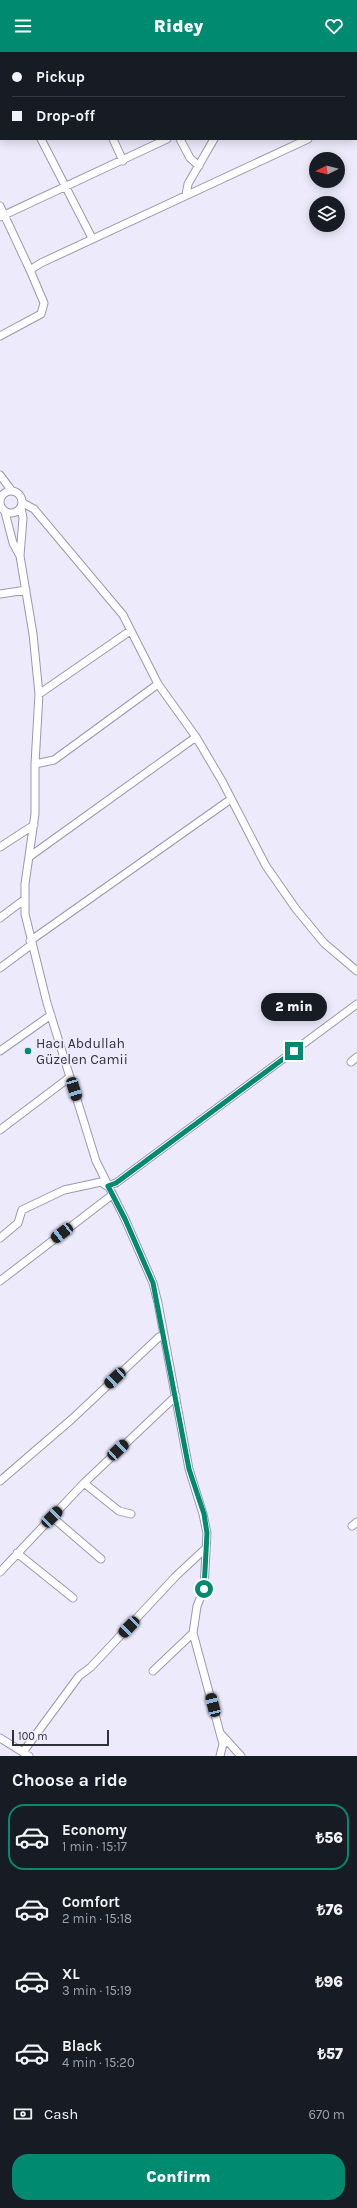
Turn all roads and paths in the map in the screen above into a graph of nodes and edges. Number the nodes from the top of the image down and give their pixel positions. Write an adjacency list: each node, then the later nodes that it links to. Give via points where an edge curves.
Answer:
1 (42, 140): 9 (street)
2 (113, 140): 7 (street)
3 (165, 140): 7 (street)
4 (181, 140): 8 (street, via 190,158)
5 (213, 140): 8 (street)
6 (306, 140): 10 (street)
7 (123, 161): 9 (street)
8 (199, 166): 10 (street, via 188,184)
9 (66, 187): 12 (street); 13 (street)
10 (186, 195): 13 (street)
11 (0, 206): 12 (street)
12 (2, 216): 14 (street)
13 (92, 238): 14 (street)
14 (30, 270): 15 (street, via 44,303 43,311 36,318)
15 (0, 336)
16 (0, 475): 17 (street)
17 (12, 491): 18 (street, via 6,492); 19 (street, via 20,494)
18 (0, 499): 20 (street, via 0,505)
19 (22, 506): 20 (street, via 14,513); 21 (street); 24 (street, via 34,509 123,615)
20 (6, 512): 21 (street, via 13,543)
21 (20, 556): 22 (street)
22 (26, 590): 23 (street); 26 (street, via 34,634)
23 (0, 594)
24 (130, 631): 25 (street); 26 (street)
25 (158, 684): 27 (street); 28 (street, via 54,760)
26 (39, 694): 28 (street)
27 (196, 737): 29 (street); 32 (street)
28 (35, 764): 30 (street)
29 (231, 799): 35 (street); 37 (street, via 266,866 296,909 324,942)
30 (34, 825): 31 (street); 32 (street)
31 (0, 847)
32 (29, 857): 33 (street)
33 (25, 899): 34 (street); 35 (street, via 24,914)
34 (0, 918)
35 (31, 943): 36 (street); 39 (street)
36 (0, 968)
37 (357, 971)
38 (357, 1004): 43 (street, via 116,1183)
39 (51, 1015): 40 (street); 41 (street)
40 (0, 1052)
41 (70, 1077): 42 (street); 43 (street, via 96,1161)
42 (0, 1130)
43 (108, 1186): 44 (street); 45 (street, via 101,1182 64,1190 22,1210 18,1223)
44 (112, 1195): 46 (street); 47 (street, via 153,1283)
45 (0, 1238)
46 (0, 1281)
47 (164, 1336): 48 (street); 49 (street, via 158,1337 72,1419)
48 (176, 1396): 50 (street); 53 (street, via 189,1469 204,1514)
49 (0, 1481)
50 (84, 1484): 51 (street, via 119,1511); 52 (street)
51 (131, 1514)
52 (52, 1517): 54 (street); 55 (street)
53 (206, 1548): 58 (street, via 204,1589 197,1606); 62 (street, via 176,1576 91,1667 79,1676)
54 (17, 1553): 56 (street); 57 (street)
55 (101, 1559)
56 (0, 1572)
57 (73, 1598)
58 (193, 1633): 59 (street); 60 (street)
59 (153, 1671)
60 (220, 1733): 64 (street, via 223,1744); 65 (street)
61 (0, 1738): 62 (street)
62 (23, 1752): 63 (street)
63 (29, 1756)
64 (220, 1756)
65 (241, 1756)

